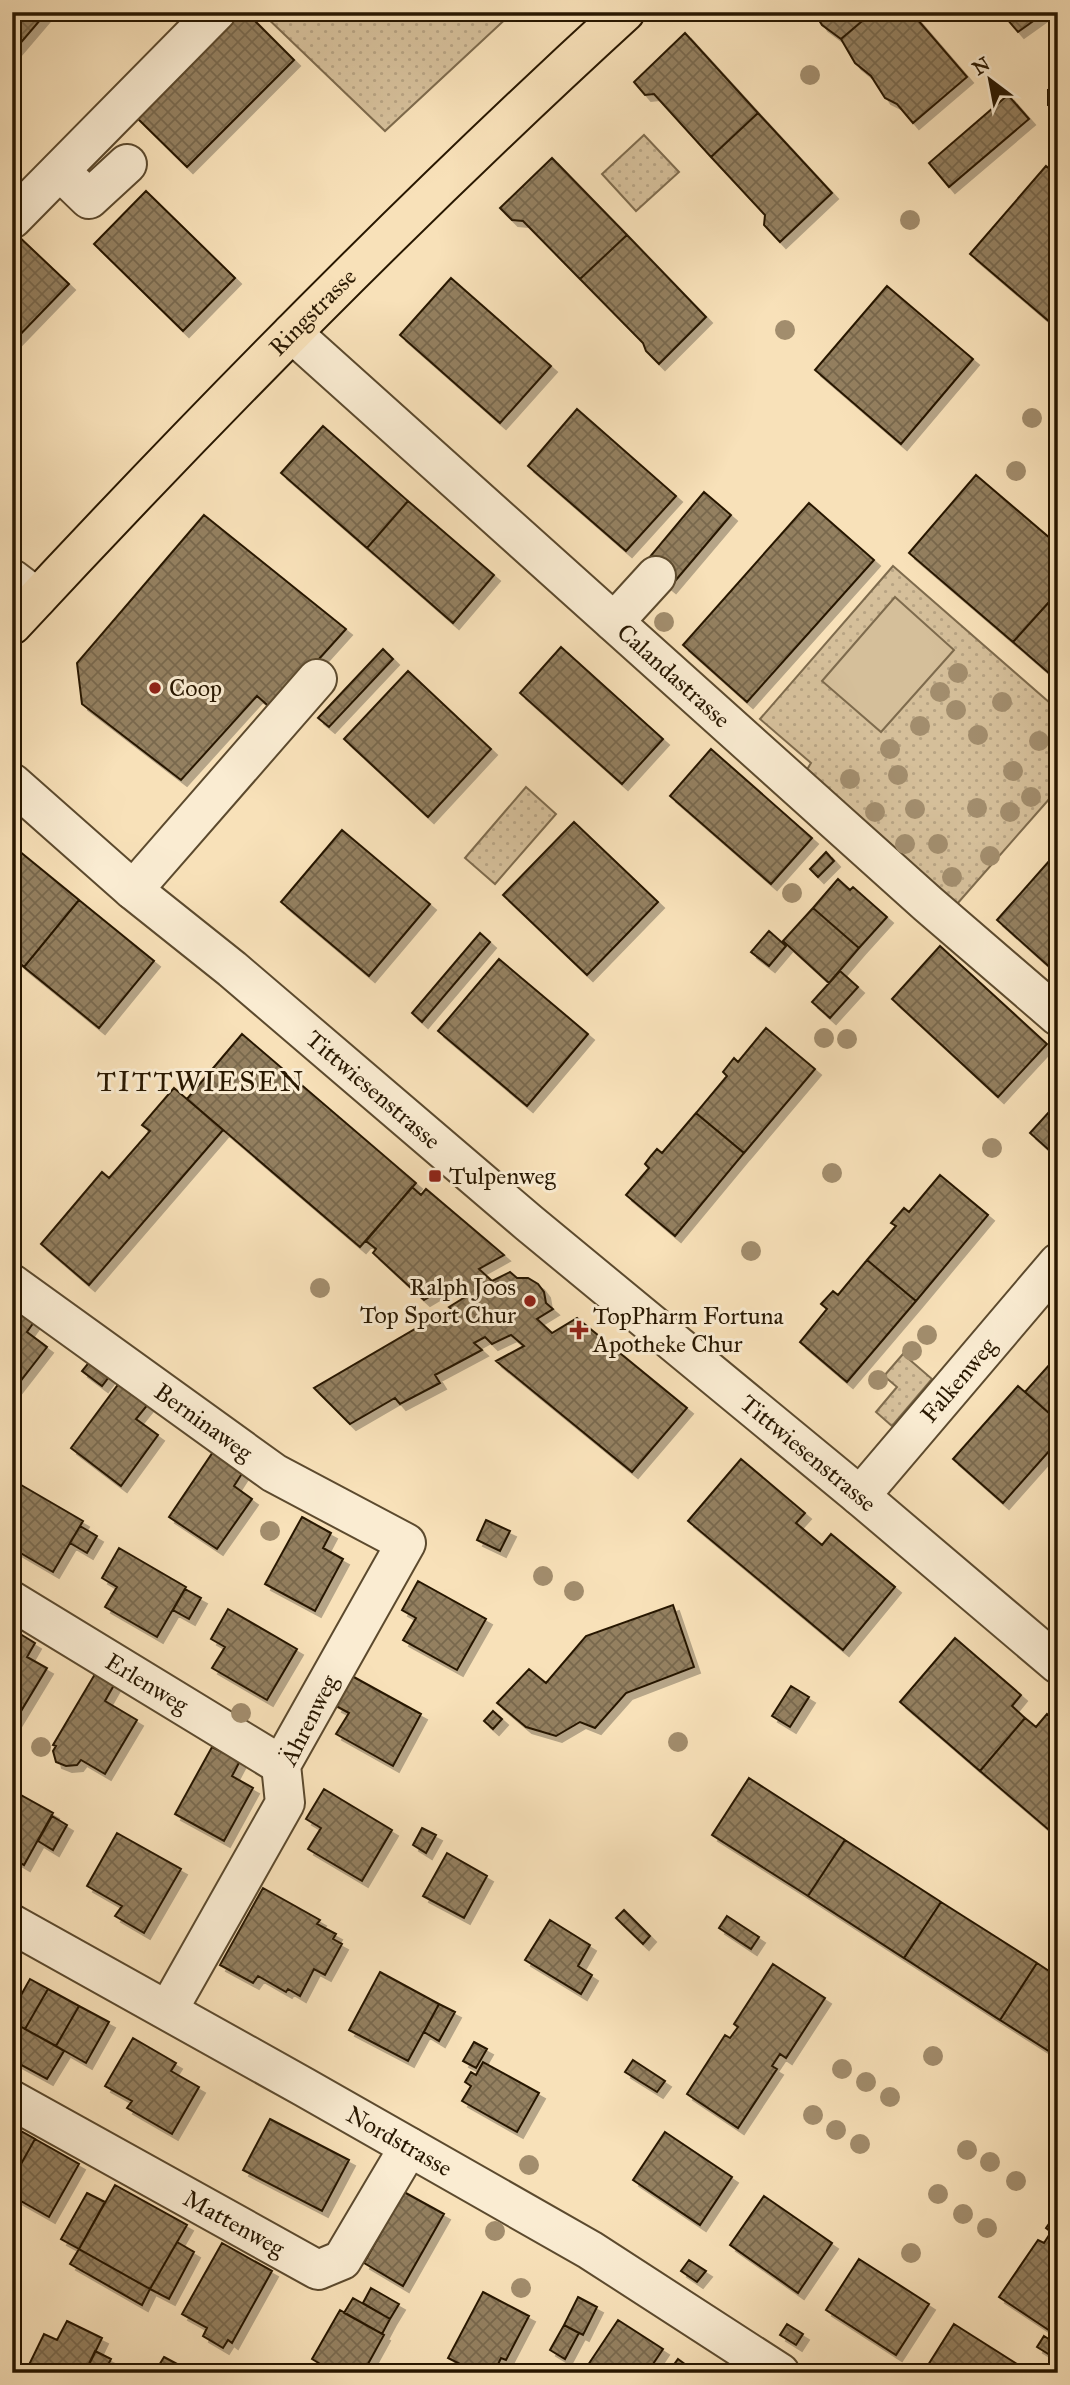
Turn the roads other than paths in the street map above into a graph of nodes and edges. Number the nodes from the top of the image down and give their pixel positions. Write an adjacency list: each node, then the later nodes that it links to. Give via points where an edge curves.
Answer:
1 (216, 12): 4 (street)
2 (625, 12): 6 (main road, Ringstrasse, via 515,113)
3 (127, 163): 4 (street, via 89,200)
4 (60, 171): 5 (street)
5 (12, 219)
6 (292, 333): 8 (main road, Ringstrasse); 9 (street, Calandastrasse)
7 (656, 576): 9 (street)
8 (20, 601)
9 (614, 622): 13 (street, Calandastrasse)
10 (317, 679): 12 (street)
11 (12, 783): 12 (street, Tittwiesenstrasse)
12 (133, 890): 16 (street, Tittwiesenstrasse)
13 (1058, 1016)
14 (1058, 1263): 16 (street, Falkenweg)
15 (12, 1284): 17 (street, Berninaweg, via 274,1473)
16 (860, 1496): 19 (street, Tittwiesenstrasse)
17 (405, 1543): 20 (street, Ährenweg)
18 (12, 1601): 20 (street, Erlenweg)
19 (1058, 1664)
20 (281, 1765): 22 (street, Ährenweg, via 285,1803)
21 (12, 1924): 22 (street, Nordstrasse)
22 (168, 2010): 24 (street, Nordstrasse)
23 (12, 2101): 24 (street, Mattenweg, via 318,2270 342,2260)
24 (410, 2147): 25 (street, Nordstrasse, via 590,2250)
25 (780, 2373)

